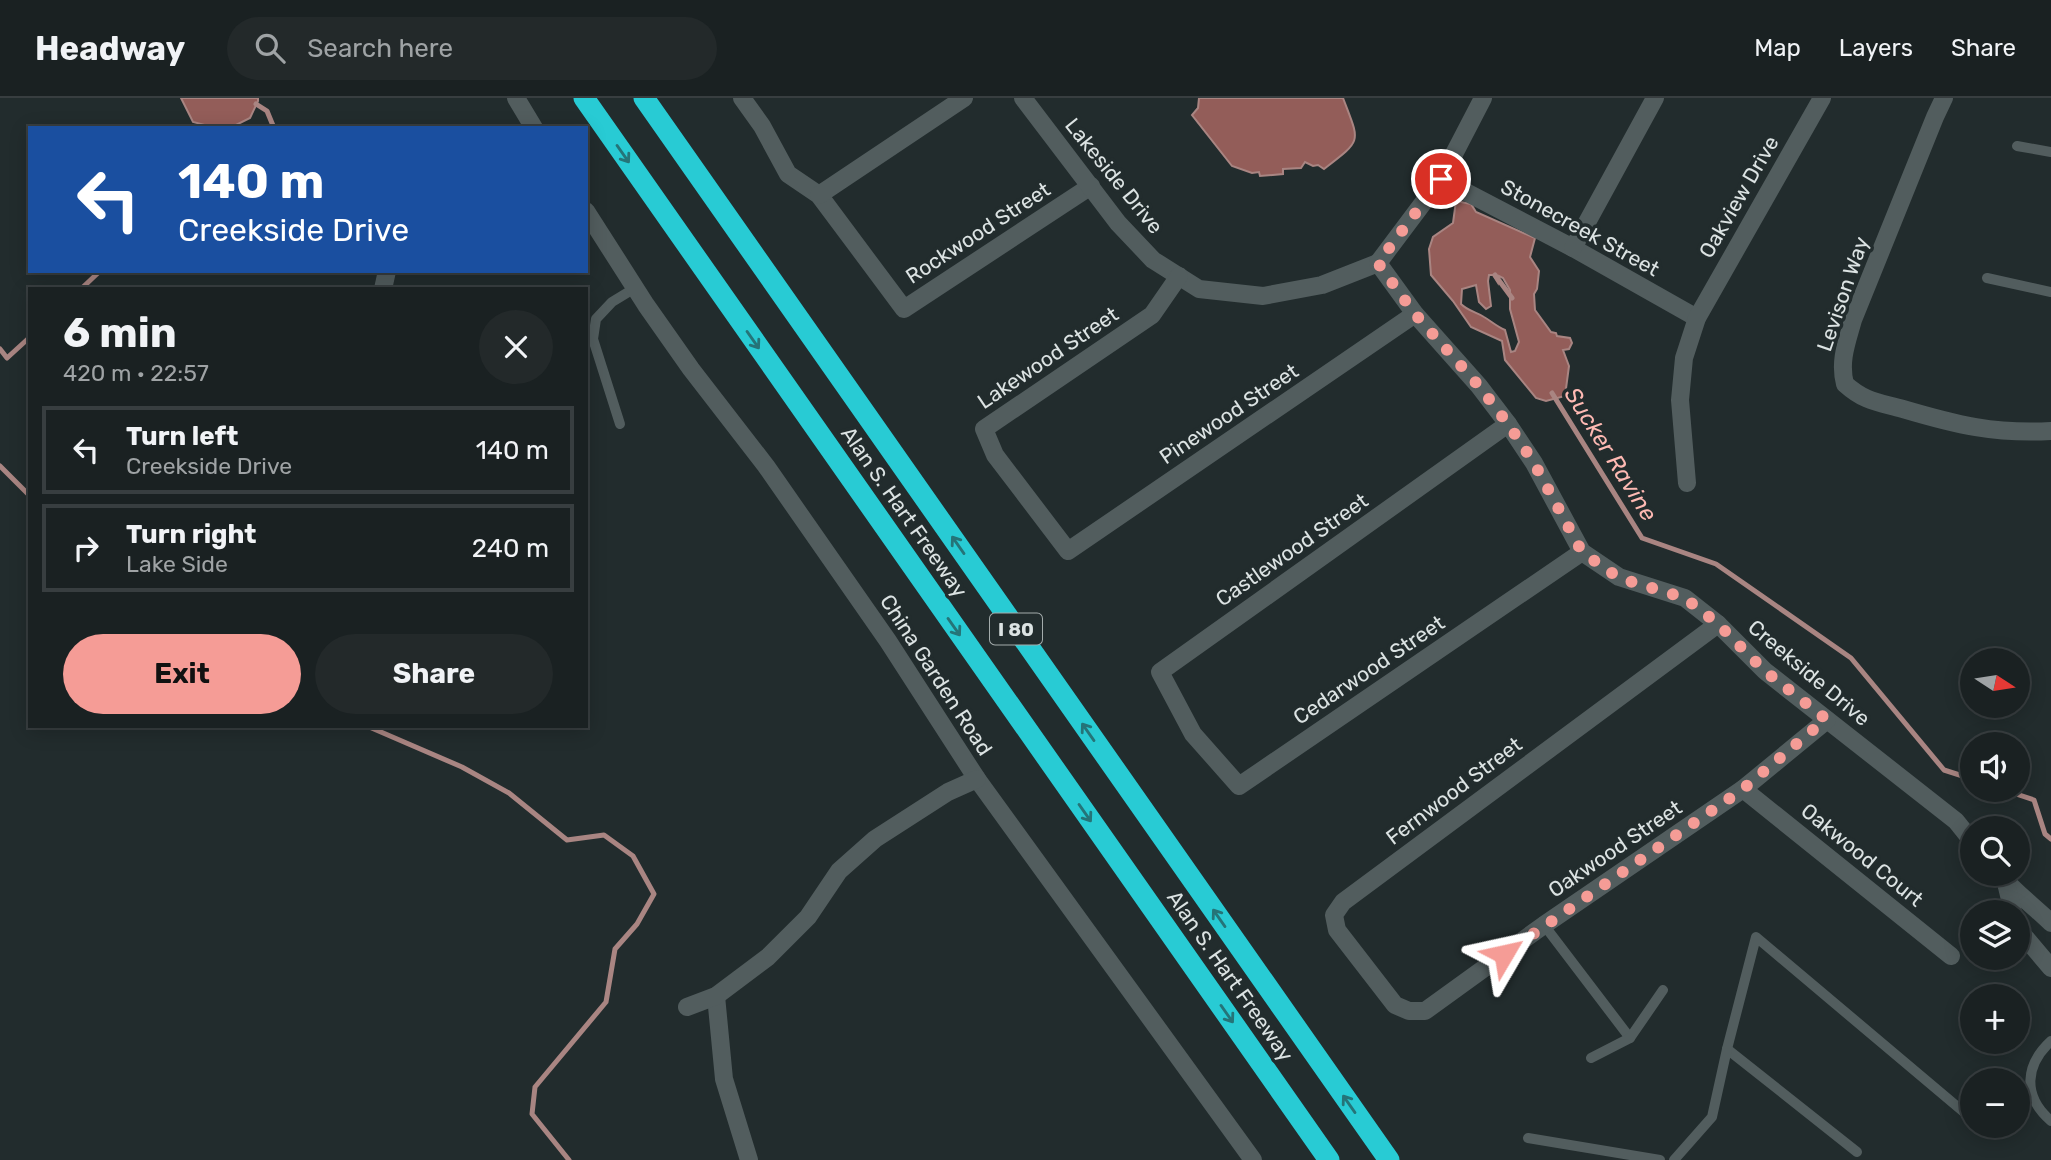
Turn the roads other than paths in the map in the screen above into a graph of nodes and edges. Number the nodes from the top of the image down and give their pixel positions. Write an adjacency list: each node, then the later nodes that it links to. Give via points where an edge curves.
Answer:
1 (516, 98): 11 (street)
2 (584, 98): 58 (highway, Alan S. Hart Freeway / I 80, one-way to 58)
3 (644, 98): 59 (highway, Alan S. Hart Freeway / I 80, one-way to 3)
4 (742, 98): 16 (street, via 788,174)
5 (964, 98): 16 (street)
6 (1023, 98): 15 (street, Lakeside Drive)
7 (1483, 98): 14 (street)
8 (1655, 98): 18 (street)
9 (1822, 98): 25 (street, Oakview Drive)
10 (1944, 98): 28 (street, Levison Way, via 1853,320 1841,371 1845,384 1868,401 1954,424 1995,431)
11 (533, 126)
12 (2017, 146): 13 (lane)
13 (2051, 152)
14 (1441, 179): 18 (street, Stonecreek Street); 19 (street)
15 (1091, 186): 16 (street, Rockwood Street, via 904,309); 20 (street, Lakeside Drive, via 1153,260)
16 (819, 195)
17 (588, 214): 22 (street, China Garden Road)
18 (1573, 248): 25 (street, Stonecreek Street)
19 (1378, 263): 20 (street, Lakeside Drive, via 1322,285 1263,296 1199,289); 24 (street, Creekside Drive)
20 (1179, 276): 30 (street, Lakewood Street, via 1152,315 984,429 995,455)
21 (1986, 278): 23 (lane)
22 (635, 288): 26 (lane, via 596,319 593,339); 35 (street, China Garden Road, via 888,641)
23 (2051, 292)
24 (1415, 314): 27 (street, Creekside Drive); 30 (street, Pinewood Street)
25 (1697, 318): 29 (street, Oakview Drive, via 1685,358 1681,400)
26 (620, 424)
27 (1508, 424): 31 (street, Creekside Drive); 34 (street, Castlewood Street, via 1160,672)
28 (2051, 431)
29 (1687, 484)
30 (1068, 551)
31 (1582, 552): 32 (street, Creekside Drive, via 1619,578 1685,598); 34 (street, Cedarwood Street, via 1239,786)
32 (1718, 624): 33 (street, Creekside Drive, via 1765,671); 47 (street, Fernwood Street, via 1343,902 1334,915 1337,930 1395,1005)
33 (1826, 719): 36 (street, Oakwood Street); 37 (street, Creekside Drive)
34 (1193, 734)
35 (977, 779): 45 (street, via 875,839 839,871 808,918 768,957); 57 (street, China Garden Road)
36 (1743, 789): 40 (street, Oakwood Street); 42 (street, Oakwood Court)
37 (1960, 826)
38 (2012, 886): 39 (street)
39 (2051, 923)
40 (1544, 925): 47 (street, Oakwood Street); 48 (lane)
41 (2030, 943): 43 (street)
42 (1951, 956)
43 (2051, 968)
44 (1663, 990): 48 (lane)
45 (716, 996): 46 (street); 56 (street, via 724,1079)
46 (687, 1007)
47 (1424, 1011)
48 (1630, 1038): 51 (lane)
49 (2051, 1041): 53 (lane, via 2031,1070 2036,1104)
50 (1727, 1049): 52 (lane, via 1756,936); 55 (lane); 61 (lane, via 1712,1117)
51 (1591, 1058)
52 (1960, 1109)
53 (2051, 1121)
54 (1528, 1138): 60 (lane)
55 (1857, 1152)
56 (749, 1160)
57 (1253, 1160)
58 (1329, 1160)
59 (1388, 1160)
60 (1660, 1160)
61 (1674, 1160)

